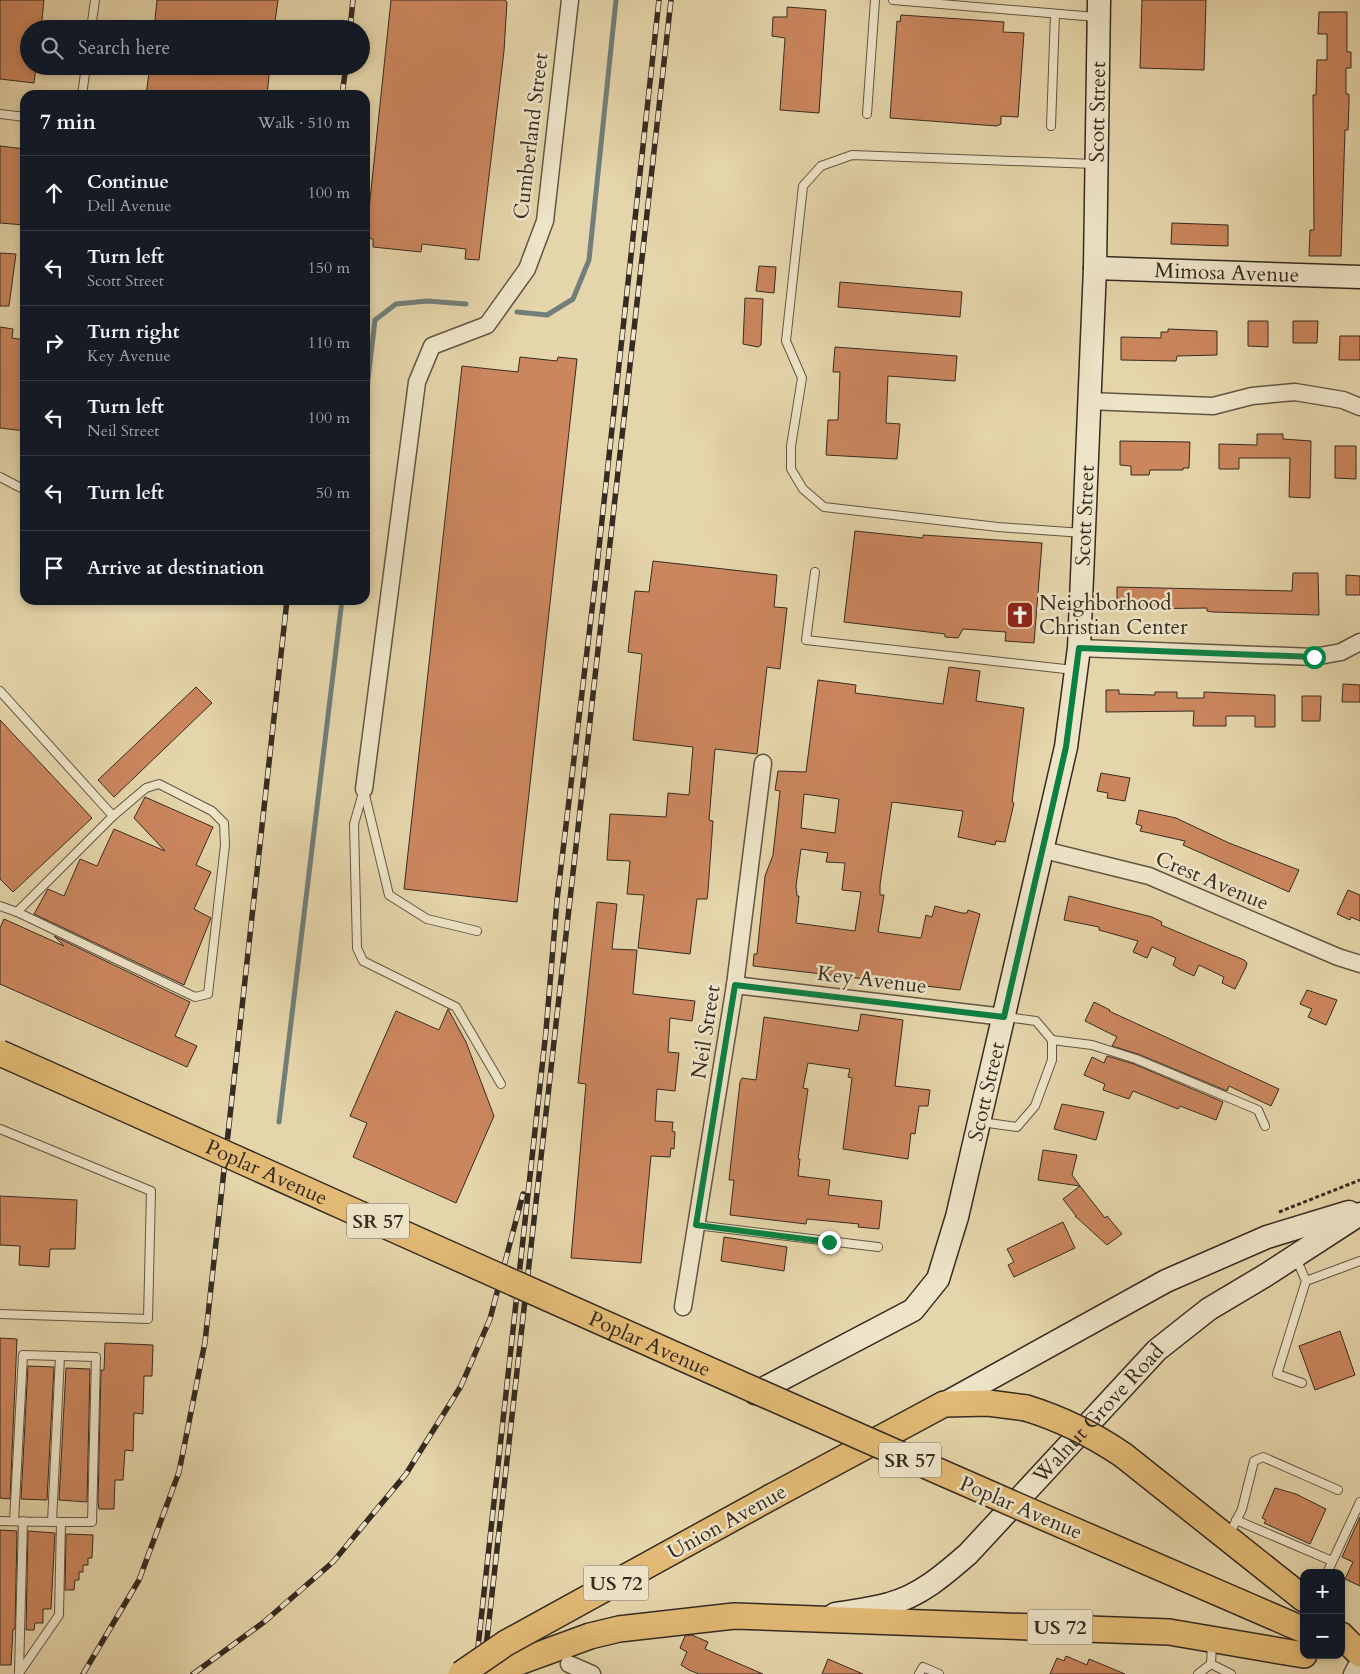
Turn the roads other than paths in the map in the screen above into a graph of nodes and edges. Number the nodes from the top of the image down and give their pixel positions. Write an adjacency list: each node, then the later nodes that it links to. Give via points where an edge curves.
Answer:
1 (95, 0): 8 (lane)
2 (570, 0): 29 (street, Cumberland Street, via 544,221 527,269 487,325 432,346 417,382)
3 (875, 0): 12 (lane)
4 (893, 0): 5 (lane)
5 (956, 3): 7 (lane)
6 (1099, 9): 7 (lane); 15 (main road, Scott Street)
7 (1055, 14): 14 (lane)
8 (92, 20)
9 (85, 75): 10 (lane)
10 (83, 90)
11 (0, 114): 13 (lane)
12 (866, 114)
13 (20, 116)
14 (1051, 126)
15 (1096, 164): 16 (main road, Scott Street); 22 (lane, via 852,155 821,166 803,186 786,341 802,378 791,446 791,469 803,489 824,507 998,527)
16 (1095, 268): 17 (main road, Mimosa Avenue); 18 (main road, Scott Street)
17 (1360, 277)
18 (1088, 401): 19 (street, via 1213,406 1252,396 1295,392 1342,400); 22 (main road, Scott Street)
19 (1360, 407)
20 (0, 477): 21 (lane)
21 (20, 487)
22 (1083, 533): 25 (main road, Scott Street)
23 (815, 572): 26 (lane, via 806,640)
24 (1360, 642): 25 (street, via 1341,652 1314,657)
25 (1079, 648): 26 (main road, Scott Street)
26 (1076, 670): 31 (main road, Scott Street, via 1066,747)
27 (0, 691): 30 (lane)
28 (763, 763): 36 (street, Neil Street)
29 (364, 789): 34 (lane, via 390,895 427,919); 40 (lane, via 354,824 357,948 363,962 456,1007)
30 (113, 816): 33 (lane); 33 (lane, via 146,788 159,784 212,811 224,823 225,845 208,994 195,996)
31 (1044, 850): 35 (street, Crest Avenue, via 1150,876); 37 (main road, Scott Street)
32 (0, 906): 33 (lane)
33 (17, 912)
34 (477, 931)
35 (1360, 964)
36 (735, 985): 37 (street, Key Avenue); 46 (street, Neil Street)
37 (1004, 1017): 38 (lane, via 1036,1021); 41 (main road, Scott Street)
38 (1052, 1040): 41 (lane, via 1052,1060 1035,1106 1017,1127); 42 (lane, via 1092,1045 1145,1062 1258,1110)
39 (0, 1053): 55 (main road, Poplar Avenue / SR 57, bridge)
40 (501, 1084)
41 (979, 1122): 55 (main road, Scott Street, via 957,1217 938,1279 913,1310)
42 (1265, 1126)
43 (0, 1128): 52 (lane, via 151,1191 148,1319)
44 (1360, 1209): 56 (main road, via 1267,1236 1166,1281)
45 (1360, 1214): 48 (main road, Walnut Grove Road)
46 (696, 1225): 47 (lane); 51 (street, Neil Street)
47 (878, 1247)
48 (1296, 1256): 50 (lane); 68 (main road, Walnut Grove Road, via 1209,1308 1157,1350 946,1574 890,1604)
49 (1360, 1261): 50 (lane)
50 (1306, 1281): 54 (lane, via 1277,1374)
51 (683, 1307)
52 (0, 1314)
53 (60, 1356): 60 (lane, via 23,1355); 62 (lane); 63 (lane, via 96,1357 92,1522)
54 (1302, 1383)
55 (755, 1393): 69 (main road, Poplar Avenue / SR 57, bridge)
56 (944, 1404): 64 (main road, US 72, bridge, via 988,1403 1026,1408 1058,1418 1123,1455); 79 (main road, Union Avenue / US 72, bridge, via 506,1642)
57 (1338, 1490): 64 (lane, via 1263,1457 1254,1461 1242,1508)
58 (1360, 1502): 65 (lane)
59 (0, 1521): 60 (lane)
60 (14, 1521): 61 (lane)
61 (23, 1521): 62 (lane); 78 (lane)
62 (52, 1522): 63 (lane)
63 (61, 1522): 78 (lane, via 59,1615)
64 (1232, 1529): 65 (lane); 67 (main road, US 72)
65 (1332, 1561): 66 (lane)
66 (1329, 1569)
67 (1300, 1596)
68 (815, 1617): 70 (main road, US 72, via 1102,1628); 80 (main road, US 72, via 734,1616 620,1629 590,1636)
69 (1300, 1628)
70 (1212, 1638): 73 (main road, US 72); 77 (lane)
71 (1345, 1639): 75 (main road)
72 (1345, 1648): 75 (main road)
73 (1300, 1654)
74 (1345, 1655): 75 (main road)
75 (1360, 1656): 86 (street)
76 (569, 1664): 81 (street)
77 (1211, 1664): 84 (lane); 85 (lane)
78 (18, 1673)
79 (461, 1674)
80 (486, 1674)
81 (592, 1674)
82 (920, 1674): 83 (lane, via 923,1667)
83 (939, 1674)
84 (1198, 1674)
85 (1231, 1674)
86 (1352, 1674)

